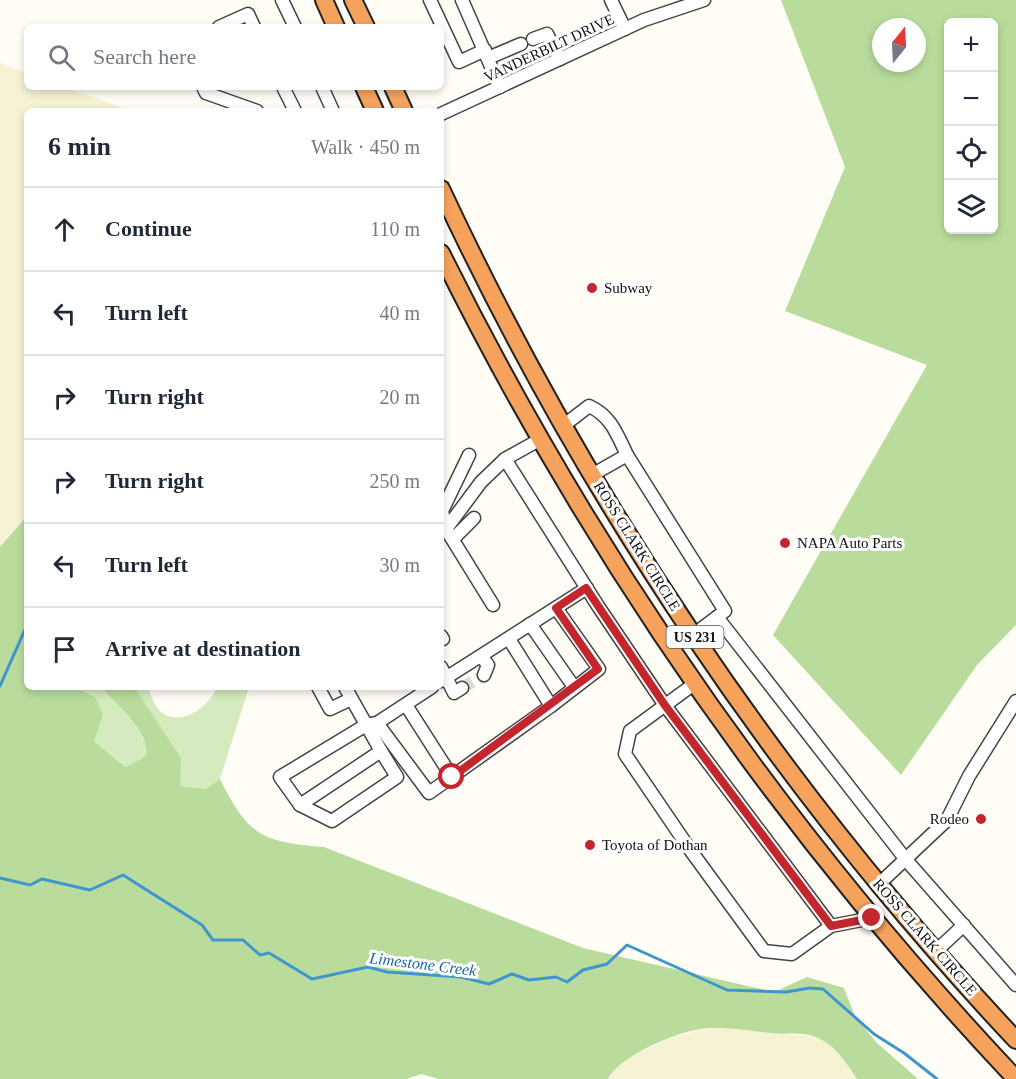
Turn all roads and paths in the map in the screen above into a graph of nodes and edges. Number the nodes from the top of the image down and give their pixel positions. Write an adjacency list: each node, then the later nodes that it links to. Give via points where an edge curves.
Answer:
1 (282, 0): 10 (street)
2 (324, 0): 11 (highway)
3 (353, 0): 12 (highway)
4 (430, 0): 13 (street)
5 (462, 0): 16 (street)
6 (611, 0): 14 (street)
7 (704, 0): 14 (street, VANDERBILT DRIVE)
8 (226, 24): 9 (street, via 248,14)
9 (253, 24)
10 (294, 24)
11 (335, 24)
12 (365, 24)
13 (441, 24)
14 (625, 29): 17 (street, VANDERBILT DRIVE)
15 (444, 30): 16 (street, via 459,62)
16 (487, 54): 17 (street, via 547,34); 18 (street)
17 (560, 59): 18 (street, VANDERBILT DRIVE)
18 (500, 87): 29 (street, VANDERBILT DRIVE)
19 (204, 90): 24 (street)
20 (284, 90): 25 (street)
21 (323, 90): 26 (street)
22 (365, 90): 27 (highway)
23 (394, 90): 28 (highway)
24 (248, 108)
25 (294, 108)
26 (332, 108)
27 (374, 108)
28 (403, 108)
29 (444, 113)
30 (444, 195): 32 (highway, ROSS CLARK CIRCLE / US 231)
31 (444, 259): 33 (highway, ROSS CLARK CIRCLE / US 231)
32 (498, 306): 33 (highway); 34 (highway, ROSS CLARK CIRCLE / US 231)
33 (474, 319): 35 (highway, ROSS CLARK CIRCLE / US 231)
34 (563, 426): 35 (highway); 37 (street, via 589,406 603,412); 39 (highway, ROSS CLARK CIRCLE / US 231)
35 (539, 440): 38 (street); 56 (highway, ROSS CLARK CIRCLE / US 231)
36 (469, 455): 40 (street)
37 (627, 455): 39 (street); 47 (street, via 725,611)
38 (505, 459): 43 (street, via 481,482); 44 (street)
39 (592, 475): 49 (highway, ROSS CLARK CIRCLE / US 231)
40 (444, 507)
41 (444, 518): 43 (street)
42 (474, 518): 43 (street)
43 (449, 534): 45 (street)
44 (586, 588): 46 (street); 64 (street)
45 (493, 605)
46 (556, 608): 48 (street); 57 (street, via 598,669)
47 (717, 617): 49 (street); 71 (street)
48 (530, 624): 50 (street); 57 (street)
49 (693, 635): 52 (highway, ROSS CLARK CIRCLE / US 231)
50 (509, 639): 51 (street); 66 (street)
51 (481, 656): 53 (street); 54 (street, via 488,665)
52 (716, 667): 56 (highway); 72 (highway, ROSS CLARK CIRCLE / US 231)
53 (444, 674)
54 (484, 675)
55 (444, 677): 58 (street, via 454,693)
56 (694, 684): 64 (street); 73 (highway, ROSS CLARK CIRCLE / US 231)
57 (574, 687): 66 (street)
58 (462, 688)
59 (320, 690): 62 (street, via 330,709)
60 (346, 690): 62 (street)
61 (428, 690): 65 (street)
62 (351, 699): 67 (street)
63 (1016, 701): 71 (street, via 969,776 947,820)
64 (664, 704): 76 (street); 76 (street, via 630,731 625,754 764,951 792,954)
65 (406, 705): 67 (street); 69 (street)
66 (551, 706): 69 (street)
67 (372, 724): 68 (street); 69 (street, via 429,793); 70 (street, via 280,777)
68 (381, 751): 70 (street); 70 (street, via 397,777 332,821)
69 (452, 777)
70 (300, 805)
71 (907, 861): 72 (street); 75 (street)
72 (879, 884): 73 (highway); 77 (highway, ROSS CLARK CIRCLE / US 231)
73 (858, 901): 74 (highway, ROSS CLARK CIRCLE / US 231)
74 (872, 918): 76 (street); 80 (highway, ROSS CLARK CIRCLE / US 231)
75 (964, 925): 77 (street); 78 (street)
76 (831, 926)
77 (936, 951): 79 (highway, ROSS CLARK CIRCLE / US 231)
78 (1016, 985)
79 (1013, 1032): 80 (highway)
80 (988, 1050): 81 (highway, ROSS CLARK CIRCLE / US 231)
81 (1016, 1079)

